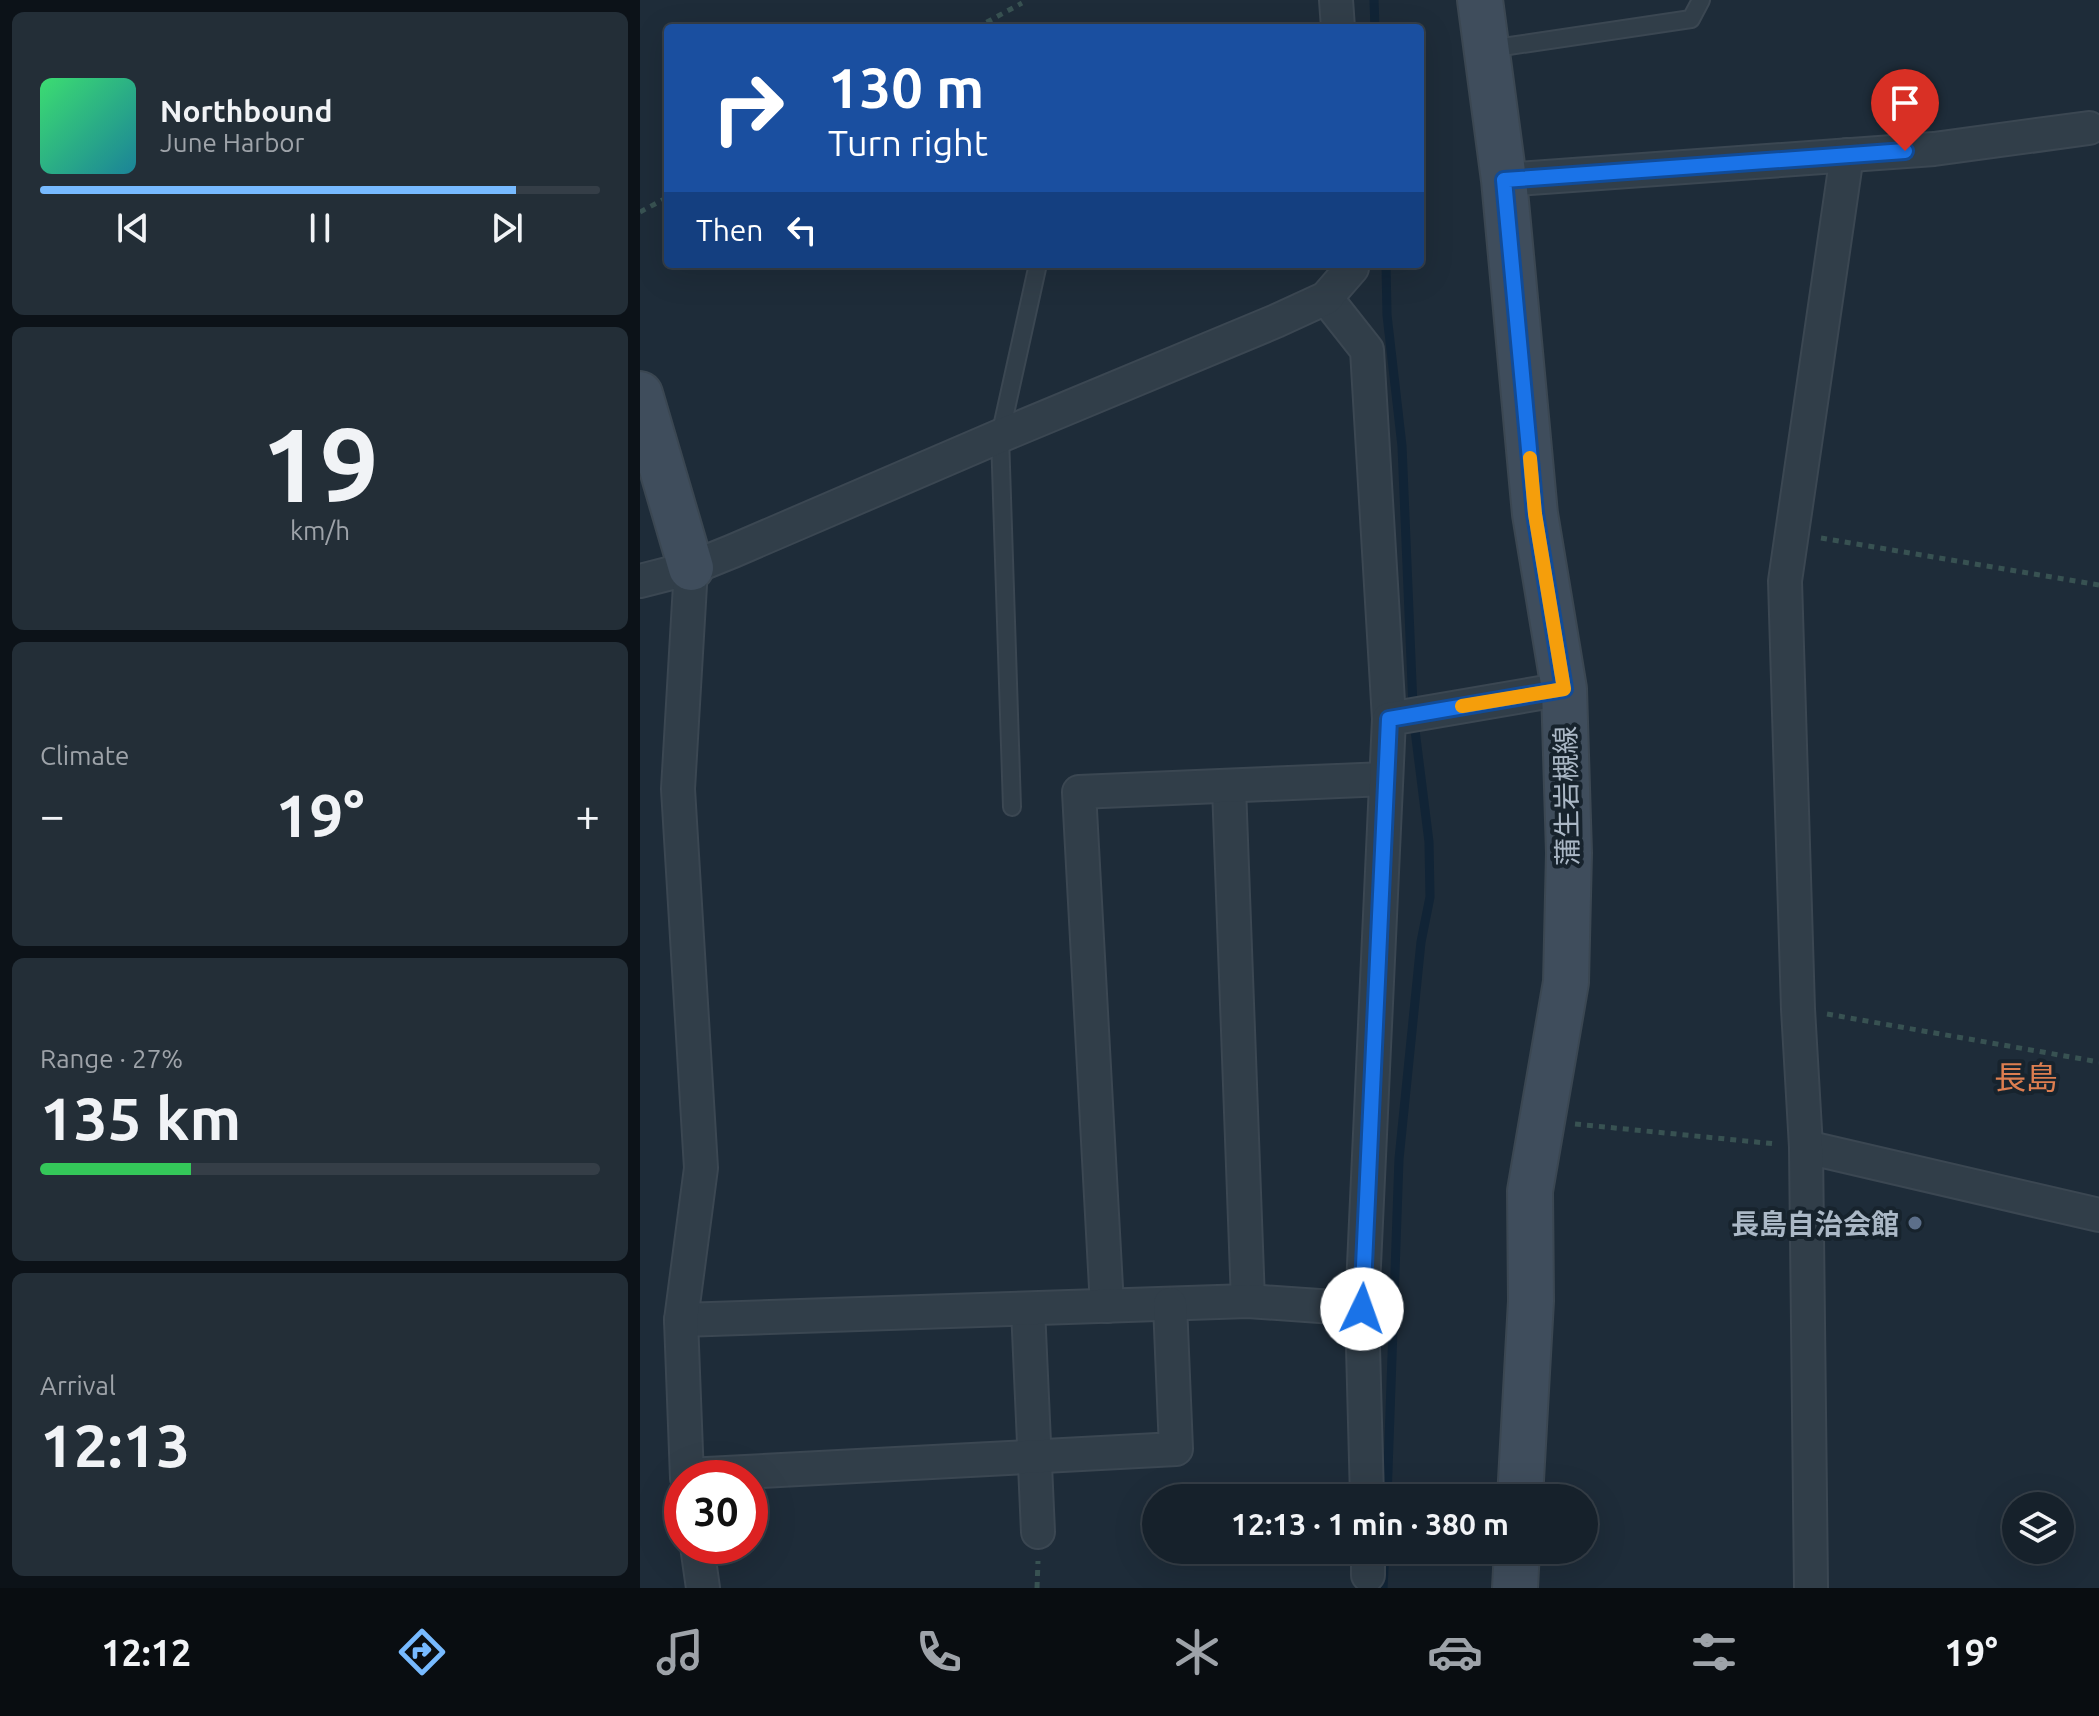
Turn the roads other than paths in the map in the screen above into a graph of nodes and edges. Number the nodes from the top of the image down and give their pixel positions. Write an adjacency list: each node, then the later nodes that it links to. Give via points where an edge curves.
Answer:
1 (1336, 0): 4 (street)
2 (1480, 0): 5 (main road, 蒲生岩槻線)
3 (1701, 0): 5 (lane, via 1691,19)
4 (1338, 24)
5 (1488, 49): 8 (main road, 蒲生岩槻線)
6 (2089, 128): 7 (street)
7 (1847, 155): 8 (street); 21 (street, via 1785,581)
8 (1504, 180): 16 (main road, 蒲生岩槻線, via 1535,514)
9 (1037, 268): 13 (lane)
10 (1352, 268): 11 (street)
11 (1326, 298): 13 (street); 17 (street, via 1367,350)
12 (640, 394): 14 (main road)
13 (1000, 436): 14 (street); 20 (lane)
14 (691, 568): 15 (street); 28 (street, via 678,789 701,1168)
15 (640, 581)
16 (1564, 689): 17 (street); 33 (main road, 蒲生岩槻線, via 1566,982 1530,1191 1531,1301)
17 (1389, 719): 18 (street)
18 (1385, 779): 19 (street); 27 (street)
19 (1229, 787): 23 (street); 25 (street, via 1079,792)
20 (1012, 807)
21 (1806, 1147): 22 (street); 39 (street)
22 (2099, 1215)
23 (1248, 1301): 24 (street); 27 (street)
24 (1170, 1304): 25 (street); 29 (street, via 1176,1449)
25 (1107, 1306): 26 (street)
26 (1028, 1309): 28 (street); 29 (street)
27 (1362, 1309): 32 (street)
28 (681, 1320): 30 (street)
29 (1037, 1457): 31 (street); 34 (street)
30 (686, 1460)
31 (768, 1472)
32 (1367, 1484)
33 (1521, 1484)
34 (1038, 1532)
35 (700, 1564): 37 (street)
36 (1516, 1564): 38 (main road)
37 (703, 1588)
38 (1515, 1588)
39 (1811, 1588)

